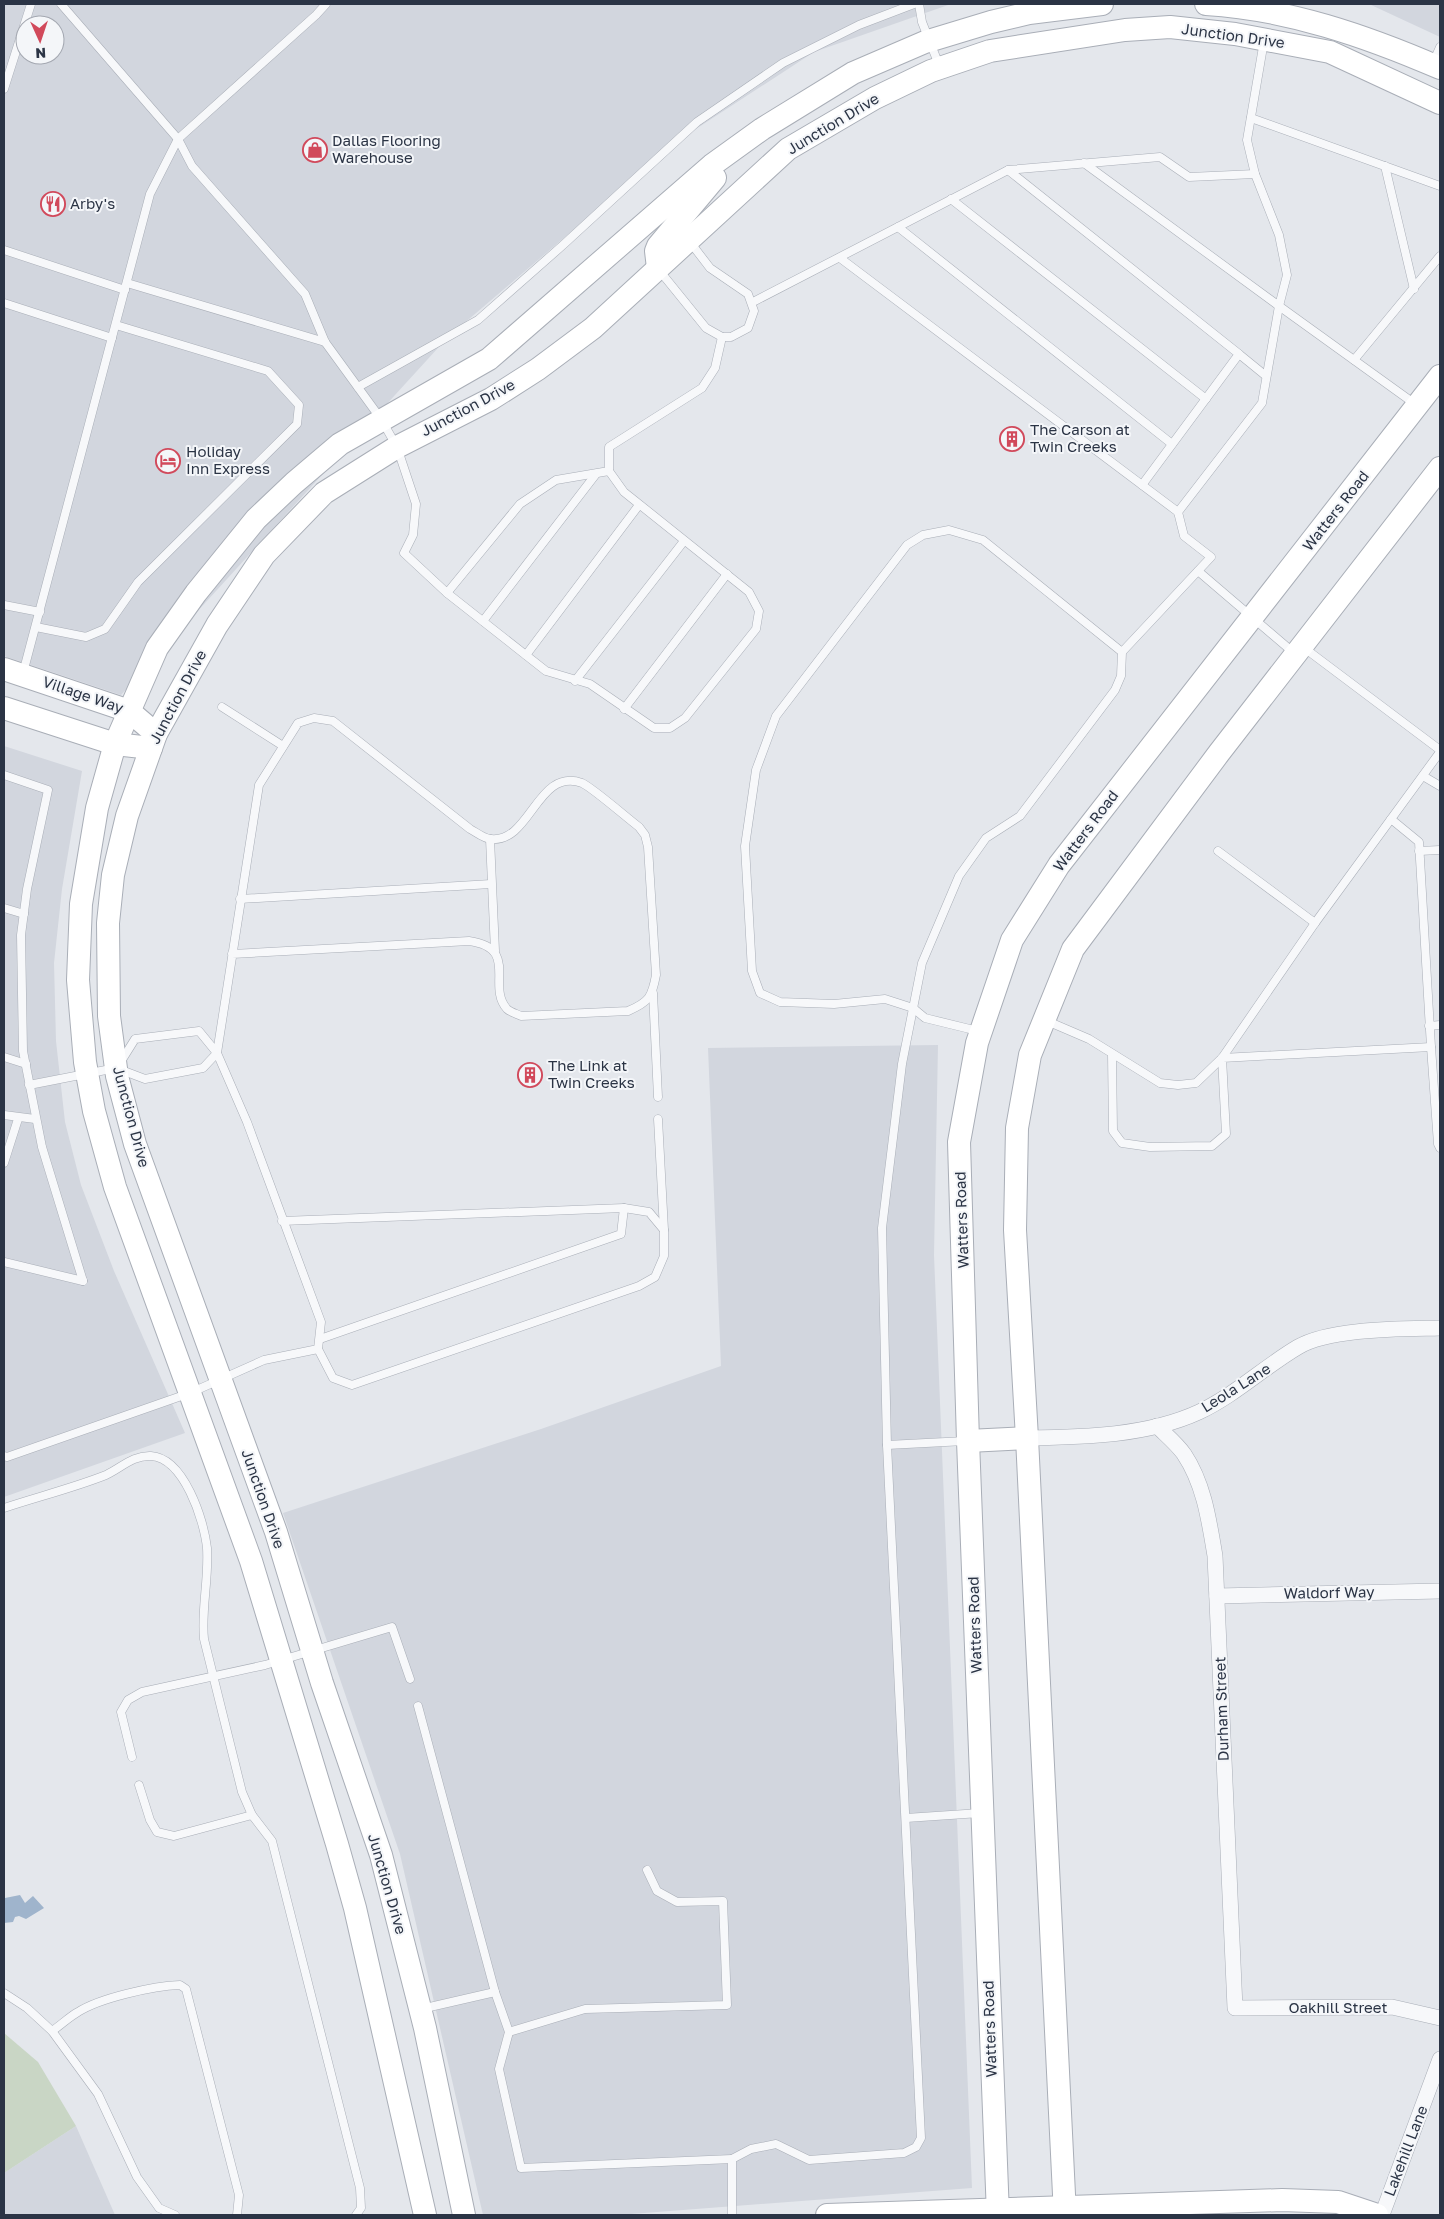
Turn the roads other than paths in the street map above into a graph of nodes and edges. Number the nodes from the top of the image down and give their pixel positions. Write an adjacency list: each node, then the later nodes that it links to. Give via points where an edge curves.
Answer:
1 (31, 4): 14 (lane)
2 (61, 4): 18 (lane)
3 (326, 4): 18 (lane)
4 (914, 4): 44 (lane, via 859,26 784,63 704,117 478,320)
5 (919, 4): 10 (lane)
6 (1102, 4): 10 (street, Junction Drive, via 1029,13)
7 (1206, 4): 8 (street, Junction Drive)
8 (1246, 6): 11 (street, Junction Drive, via 1330,26)
9 (1264, 39): 11 (street, via 1270,35 1286,35 1355,53); 13 (street, Junction Drive, via 1170,27 1125,30 990,51); 15 (street, Junction Drive, via 1330,52); 16 (lane)
10 (929, 41): 13 (lane); 17 (street, Junction Drive, via 853,73)
11 (1385, 44): 12 (street, Junction Drive)
12 (1437, 60)
13 (940, 67): 26 (street, Junction Drive, via 875,98 788,149)
14 (4, 89)
15 (1440, 103)
16 (1251, 118): 20 (lane); 22 (lane, via 1247,140)
17 (751, 137): 30 (street, via 658,246); 47 (street, Junction Drive, via 712,165 489,359)
18 (178, 139): 31 (lane, via 150,194); 39 (lane, via 192,166 305,294)
19 (1084, 163): 21 (lane); 22 (lane, via 1160,157 1190,178); 35 (lane)
20 (1385, 166): 23 (lane); 32 (lane)
21 (1008, 170): 24 (lane); 40 (lane)
22 (1255, 174): 35 (lane, via 1281,243 1287,275)
23 (1440, 186)
24 (951, 199): 25 (lane); 45 (lane)
25 (898, 227): 29 (lane); 48 (lane)
26 (688, 240): 30 (street, Junction Drive); 33 (lane, via 710,268 748,294)
27 (4, 250): 31 (lane)
28 (1440, 256): 32 (lane)
29 (840, 258): 33 (lane); 53 (lane)
30 (658, 268): 37 (lane, via 713,334); 49 (street, Junction Drive, via 592,328 538,369 491,399)
31 (126, 286): 36 (lane); 39 (lane)
32 (1414, 289): 41 (lane)
33 (753, 302): 37 (lane, via 748,328 740,334)
34 (4, 303): 38 (lane)
35 (1279, 306): 41 (lane); 42 (lane)
36 (116, 325): 38 (lane); 64 (lane, via 268,371 299,405 298,424 138,582 105,629 86,637)
37 (722, 337): 51 (lane, via 715,368 702,388 609,447)
38 (112, 338): 61 (lane)
39 (325, 342): 44 (lane)
40 (1238, 354): 42 (lane); 45 (lane)
41 (1354, 360): 46 (lane)
42 (1266, 376): 55 (lane, via 1262,403)
43 (1440, 376): 46 (street, Watters Road)
44 (358, 387): 47 (lane)
45 (1206, 399): 48 (lane)
46 (1418, 406): 62 (street, Watters Road)
47 (381, 419): 49 (lane); 73 (street, Junction Drive, via 340,444 256,519 196,593 157,648)
48 (1172, 444): 53 (lane)
49 (397, 446): 59 (lane, via 416,504 413,535 404,553); 74 (street, Junction Drive, via 324,493 264,555 217,625)
50 (1440, 468): 65 (street)
51 (609, 472): 52 (lane); 54 (lane)
52 (596, 474): 59 (lane, via 556,480 520,504); 63 (lane)
53 (1142, 484): 55 (lane)
54 (639, 505): 56 (lane); 67 (lane)
55 (1178, 512): 57 (lane, via 1184,536 1211,557)
56 (684, 541): 58 (lane); 69 (lane)
57 (1198, 571): 62 (lane); 66 (lane)
58 (727, 574): 71 (lane); 71 (lane, via 749,592 759,611 756,629 685,718 670,728 654,728)
59 (447, 593): 63 (lane)
60 (4, 604): 61 (lane)
61 (40, 612): 64 (lane)
62 (1252, 619): 65 (lane); 98 (street, Watters Road, via 1058,865 1012,940)
63 (483, 621): 67 (lane)
64 (36, 627): 68 (lane)
65 (1298, 650): 77 (lane); 95 (street, via 1074,949)
66 (1122, 652): 94 (lane, via 1121,676 1115,690 1020,816 986,838 959,876 922,963); 94 (lane, via 983,540 949,530 923,535 907,544 776,716 756,770 745,846 752,971 760,993 780,1002 834,1004 885,999)
67 (526, 655): 69 (lane, via 546,671)
68 (13, 672): 73 (street, Village Way)
69 (575, 681): 71 (lane, via 590,684)
70 (222, 707): 76 (lane)
71 (624, 709)
72 (5, 711): 75 (street)
73 (129, 711): 74 (street, Village Way); 75 (street, Junction Drive)
74 (153, 741): 75 (street); 105 (street, Junction Drive, via 127,816 112,884 108,923 109,1006)
75 (115, 744): 106 (street, Junction Drive, via 97,808 81,904 78,980)
76 (283, 746): 82 (lane, via 298,723 314,718 333,721 470,829); 87 (lane, via 258,784)
77 (1440, 751): 79 (lane)
78 (4, 775): 89 (lane, via 48,790)
79 (1423, 776): 80 (lane); 81 (lane)
80 (1440, 786)
81 (1391, 820): 85 (lane, via 1419,842); 90 (lane)
82 (490, 839): 86 (lane); 93 (lane, via 505,837 518,828 554,785 569,782 582,784 639,827 648,847 656,975)
83 (1440, 850): 85 (lane)
84 (1218, 851): 90 (lane)
85 (1419, 851): 97 (lane)
86 (491, 884): 87 (lane); 91 (lane)
87 (240, 899): 92 (lane)
88 (4, 908): 89 (lane)
89 (24, 914): 104 (lane, via 20,986 22,1051)
90 (1315, 923): 103 (lane)
91 (495, 951): 92 (lane, via 484,943 469,940); 93 (lane, via 501,996 507,1009 521,1016 628,1011 643,1004)
92 (232, 954): 100 (lane)
93 (653, 993): 108 (lane)
94 (913, 1008): 98 (lane, via 925,1018); 127 (lane, via 902,1064 882,1228)
95 (1044, 1020): 101 (lane, via 1089,1039); 125 (street, via 1030,1055 1018,1128 1015,1230)
96 (1440, 1025): 97 (lane)
97 (1429, 1026): 99 (lane)
98 (980, 1032): 126 (street, Watters Road, via 967,1089 960,1142)
99 (1431, 1047): 103 (lane); 113 (lane)
100 (218, 1053): 105 (lane, via 203,1068 145,1079); 105 (lane, via 198,1031 136,1039); 116 (lane, via 247,1122)
101 (1112, 1054): 103 (lane, via 1160,1083 1178,1085 1196,1083); 103 (lane, via 1113,1131 1122,1144 1150,1147 1212,1146 1226,1134)
102 (4, 1057): 104 (lane)
103 (1222, 1058)
104 (26, 1064): 107 (lane)
105 (116, 1068): 106 (lane); 122 (street, Junction Drive, via 135,1144)
106 (87, 1073): 107 (lane); 123 (street, Junction Drive, via 115,1187)
107 (29, 1085): 111 (lane)
108 (658, 1097)
109 (4, 1115): 110 (lane)
110 (18, 1119): 111 (lane); 114 (lane)
111 (35, 1119): 118 (lane, via 83,1281)
112 (658, 1119): 117 (lane)
113 (1440, 1148)
114 (4, 1163)
115 (624, 1208): 116 (lane); 117 (lane, via 649,1212); 120 (lane, via 621,1234)
116 (282, 1221): 120 (lane, via 321,1322)
117 (664, 1230): 121 (lane, via 664,1256 655,1277 639,1286 557,1315 352,1385 333,1378)
118 (4, 1262)
119 (1440, 1328): 124 (street, Leola Lane, via 1340,1334 1300,1346 1199,1412)
120 (320, 1339): 121 (lane)
121 (318, 1349): 122 (lane, via 264,1360)
122 (221, 1380): 123 (lane); 132 (street, Junction Drive, via 276,1532)
123 (190, 1393): 128 (lane); 133 (street, Junction Drive, via 251,1561)
124 (1157, 1426): 125 (street, Leola Lane, via 1074,1437); 131 (street, Durham Street, via 1183,1452 1198,1481 1209,1518)
125 (1027, 1438): 126 (street); 153 (street)
126 (968, 1441): 127 (lane); 139 (street, Watters Road)
127 (887, 1445): 141 (lane)
128 (4, 1456)
129 (4, 1508): 134 (lane, via 105,1475 132,1459 150,1456 164,1459 180,1474 199,1515 207,1546 207,1596 202,1624)
130 (1440, 1591): 131 (street, Waldorf Way)
131 (1217, 1596): 145 (street, Durham Street)
132 (312, 1650): 133 (lane); 135 (lane, via 392,1627); 146 (street, Junction Drive, via 381,1855)
133 (281, 1660): 134 (lane); 159 (street, Junction Drive, via 355,1908)
134 (214, 1677): 137 (lane, via 142,1692 128,1700 121,1712); 140 (lane, via 242,1792)
135 (410, 1679)
136 (418, 1706): 143 (lane)
137 (132, 1757)
138 (139, 1785): 140 (lane, via 157,1832 174,1836)
139 (982, 1813): 141 (lane); 154 (street, Watters Road)
140 (252, 1815): 158 (lane, via 272,1840 360,2188 361,2208)
141 (906, 1818): 151 (lane, via 921,2138 916,2147 904,2153 809,2160 776,2144 751,2149)
142 (647, 1870): 149 (lane, via 657,1891 677,1902 723,1901 727,2004 586,2009)
143 (495, 1992): 146 (lane); 149 (lane)
144 (4, 1993): 148 (lane, via 27,2008)
145 (1234, 2008): 147 (street, Oakhill Street, via 1392,2007)
146 (421, 2009): 160 (street, Junction Drive)
147 (1440, 2018)
148 (52, 2031): 152 (lane, via 98,2094 137,2177); 157 (lane, via 79,2011 110,2000 149,1988 180,1985 186,1989 239,2195)
149 (509, 2032): 151 (lane, via 499,2069 521,2168)
150 (1440, 2059): 164 (street, Lakehill Lane)
151 (732, 2159): 161 (lane)
152 (159, 2208): 155 (lane); 156 (lane)
153 (1064, 2211): 154 (street); 163 (street, via 1282,2200 1338,2202)
154 (998, 2212): 162 (street)
155 (151, 2215)
156 (175, 2215)
157 (237, 2215)
158 (356, 2215)
159 (425, 2215)
160 (464, 2215)
161 (732, 2215)
162 (827, 2215)
163 (1377, 2215)
164 (1382, 2215)

